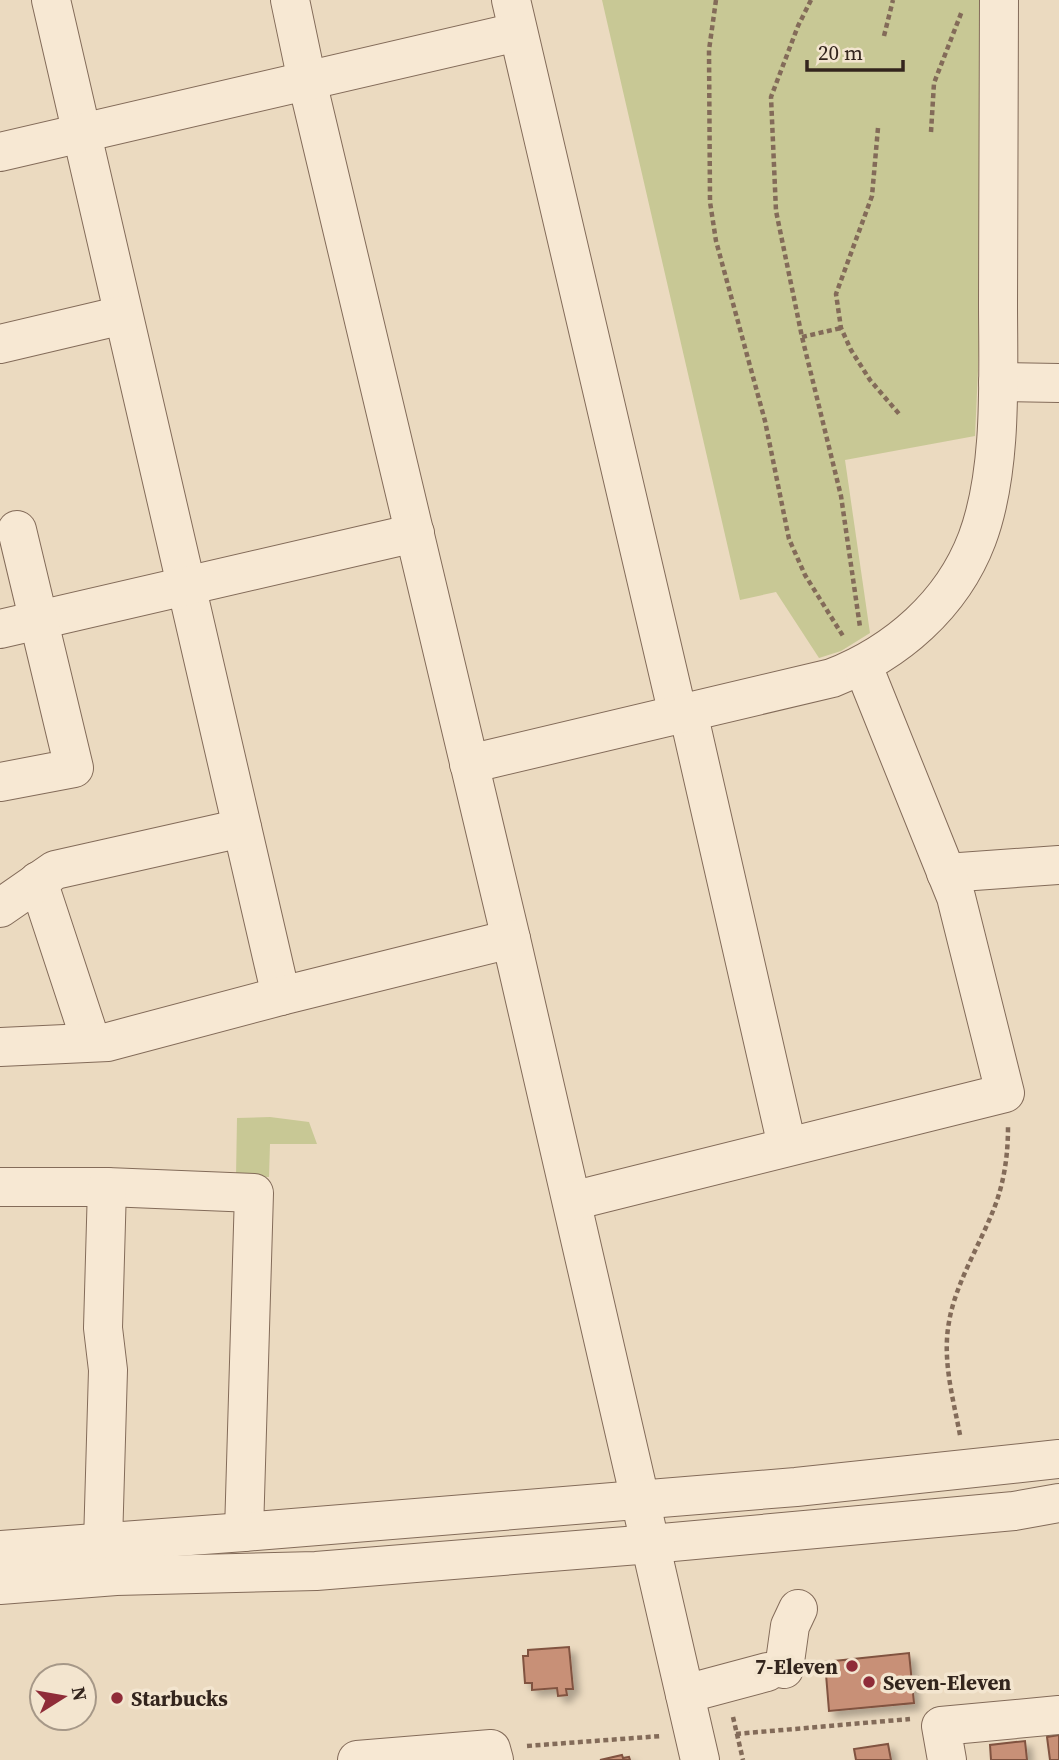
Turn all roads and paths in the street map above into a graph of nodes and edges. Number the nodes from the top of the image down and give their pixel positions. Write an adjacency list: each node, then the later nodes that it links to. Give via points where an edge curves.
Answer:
1 (51, 0): 12 (street)
2 (290, 0): 9 (street)
3 (716, 0): 26 (path, via 709,64 710,202 716,241 765,421 789,540 805,575)
4 (811, 0): 16 (path, via 771,97 776,211)
5 (893, 0): 8 (path)
6 (982, 3): 11 (path, via 934,82); 18 (street)
7 (514, 16): 9 (street); 27 (street)
8 (884, 36)
9 (307, 81): 12 (street); 22 (street)
10 (878, 128): 15 (path, via 872,196 836,294)
11 (930, 132)
12 (81, 133): 13 (street); 14 (street)
13 (0, 152)
14 (123, 315): 17 (street); 23 (street)
15 (841, 328): 16 (path); 20 (path, via 870,380)
16 (802, 337): 26 (path, via 841,495)
17 (0, 344)
18 (998, 382): 19 (street); 26 (street, via 995,447 977,539 940,602 910,633)
19 (1059, 383)
20 (900, 415)
21 (17, 530): 24 (street)
22 (415, 533): 23 (street); 28 (street)
23 (187, 585): 24 (street); 30 (street)
24 (37, 621): 25 (street); 29 (street, via 74,768)
25 (0, 629)
26 (867, 663): 27 (street, via 832,678); 32 (street)
27 (683, 714): 28 (street); 40 (street)
28 (468, 764): 35 (street)
29 (0, 782)
30 (242, 828): 33 (street, via 55,870); 36 (street)
31 (1059, 864): 32 (street)
32 (946, 873): 39 (street)
33 (38, 881): 34 (street); 37 (street)
34 (0, 908)
35 (511, 939): 36 (street); 43 (street)
36 (281, 996): 37 (street, via 108,1042)
37 (91, 1042): 38 (street)
38 (0, 1047)
39 (1005, 1093): 40 (street); 45 (path, via 1007,1161 994,1209 949,1321 946,1359)
40 (787, 1146): 43 (street)
41 (0, 1187): 42 (street)
42 (107, 1187): 48 (street, via 254,1193); 49 (street)
43 (572, 1200): 46 (street)
44 (1059, 1459): 45 (street)
45 (967, 1470): 46 (street)
46 (640, 1499): 48 (street); 50 (street)
47 (1059, 1503): 50 (street)
48 (244, 1532): 49 (street)
49 (103, 1543): 51 (street)
50 (651, 1544): 52 (street, via 316,1571); 54 (street)
51 (0, 1550)
52 (0, 1584)
53 (799, 1609): 54 (street, via 775,1671)
54 (685, 1694): 61 (street)
55 (1059, 1715): 58 (street)
56 (736, 1734): 58 (path, via 921,1718)
57 (665, 1736): 59 (path)
58 (944, 1743)
59 (492, 1754): 60 (street)
60 (357, 1760)
61 (700, 1760)

